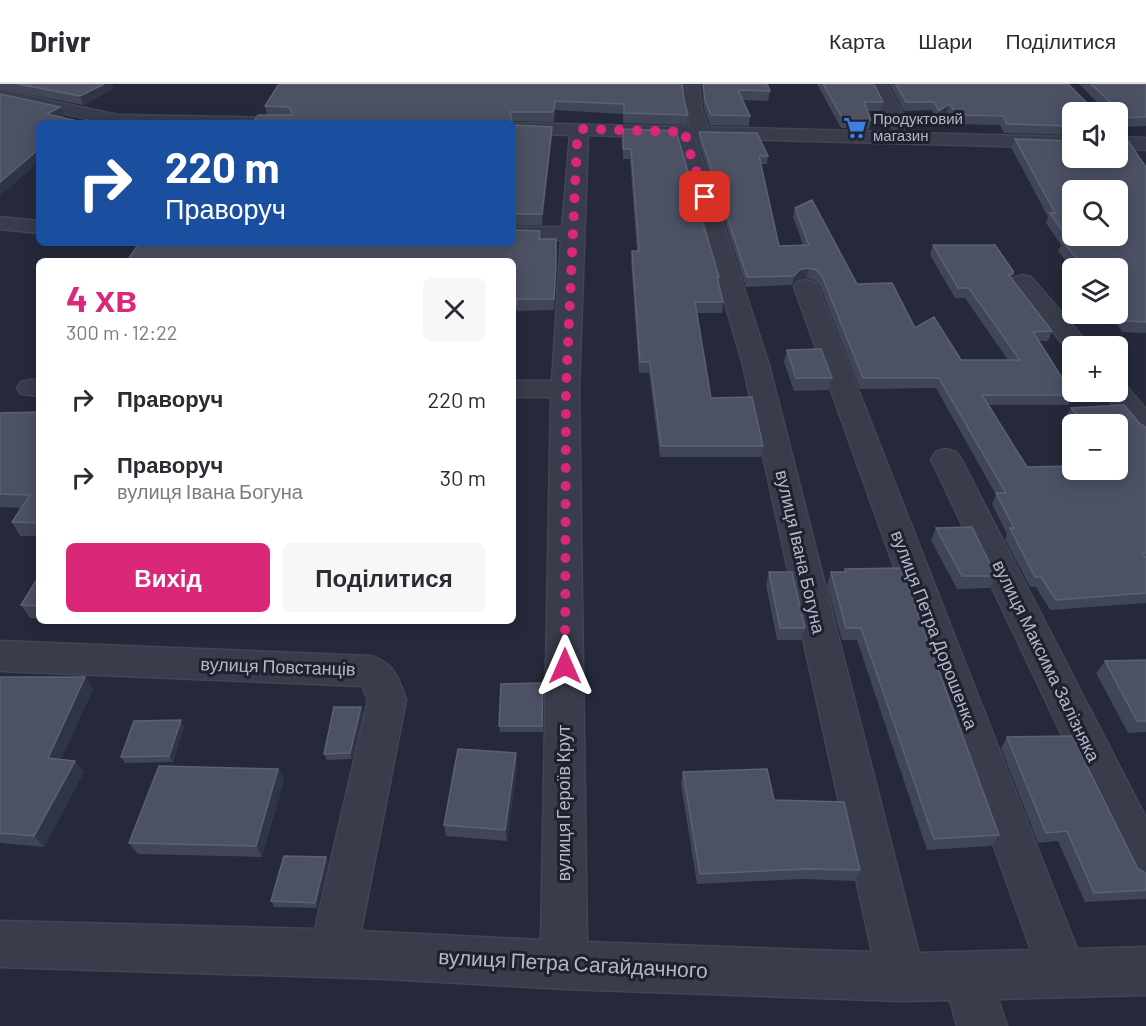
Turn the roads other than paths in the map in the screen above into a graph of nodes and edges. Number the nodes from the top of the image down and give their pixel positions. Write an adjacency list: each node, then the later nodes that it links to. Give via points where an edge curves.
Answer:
1 (691, 84): 7 (street, вулиця Івана Богуна)
2 (878, 84): 8 (street)
3 (0, 96): 4 (street)
4 (118, 120)
5 (516, 128): 6 (street)
6 (581, 129): 7 (street); 13 (street, вулиця Героїв Крут, via 577,142)
7 (695, 132): 8 (street); 30 (street, вулиця Івана Богуна, via 686,141 756,365)
8 (908, 139): 9 (street)
9 (1062, 142)
10 (0, 224): 11 (street)
11 (36, 226)
12 (516, 233): 13 (street)
13 (574, 234): 18 (street, вулиця Героїв Крут)
14 (1023, 282): 16 (street)
15 (806, 286): 28 (street, вулиця Петра Дорошенка)
16 (1069, 336)
17 (516, 388): 18 (street)
18 (566, 389): 26 (street, вулиця Героїв Крут)
19 (1124, 402): 20 (street)
20 (1146, 428)
21 (946, 459): 23 (street, вулиця Максима Залізняка)
22 (0, 656): 25 (street, вулиця Повстанців, via 371,671 381,681 387,700)
23 (1146, 863)
24 (0, 944): 25 (street, вулиця Петра Сагайдачного)
25 (333, 953): 26 (street, вулиця Петра Сагайдачного)
26 (564, 965): 30 (street, вулиця Петра Сагайдачного)
27 (1146, 971): 28 (street, вулиця Петра Сагайдачного)
28 (1063, 973): 29 (street, вулиця Петра Сагайдачного)
29 (967, 976): 30 (street, вулиця Петра Сагайдачного); 31 (street)
30 (901, 977)
31 (982, 1026)

